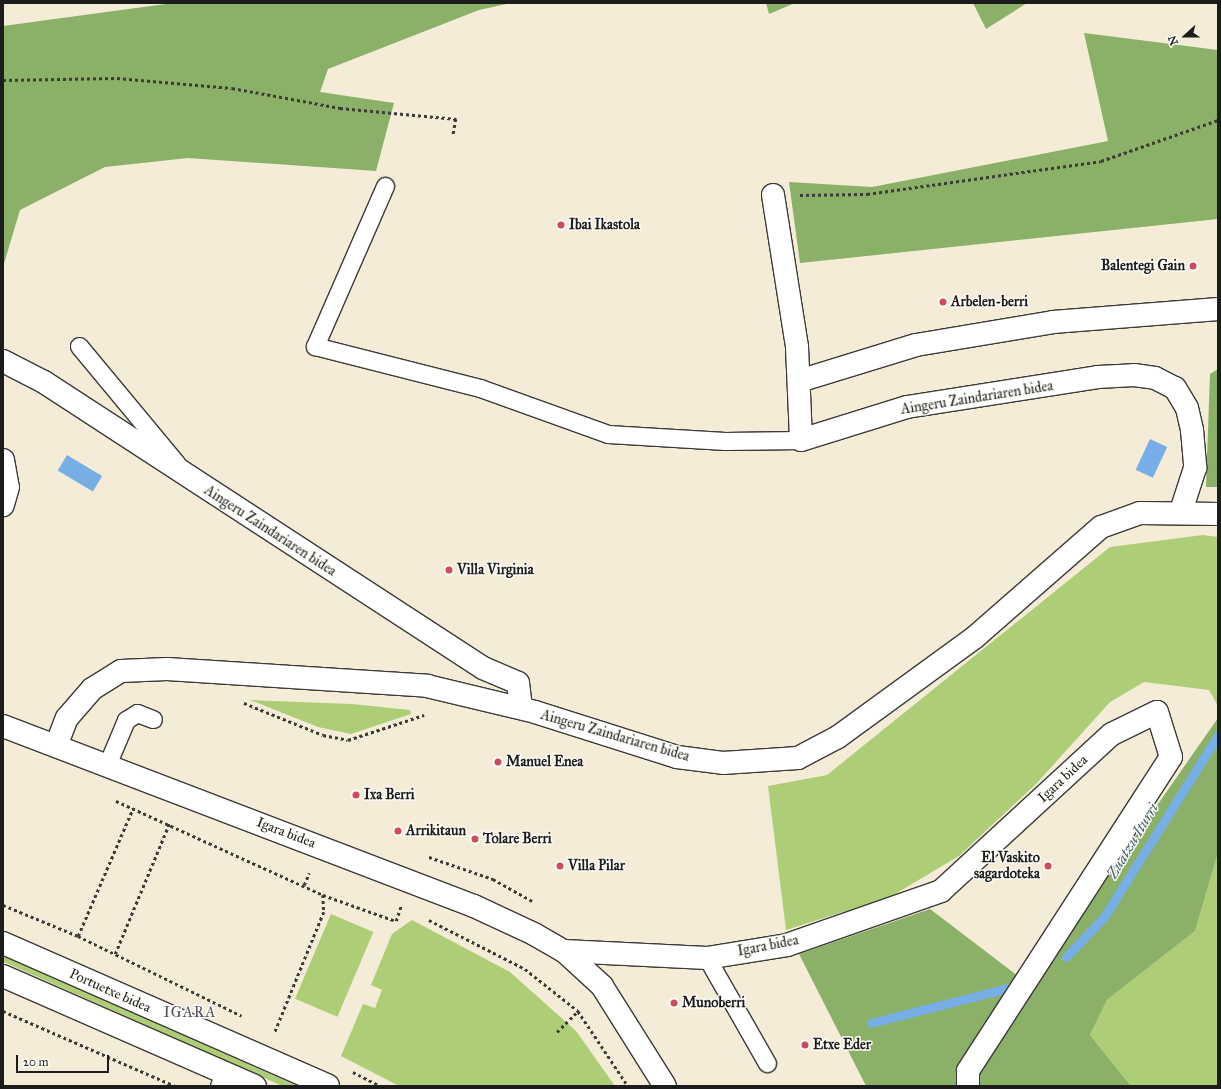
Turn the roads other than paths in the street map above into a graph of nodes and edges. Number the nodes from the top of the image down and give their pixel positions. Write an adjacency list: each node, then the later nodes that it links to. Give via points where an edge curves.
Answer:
1 (385, 186): 7 (lane, via 315,346 480,388 608,434 725,441)
2 (773, 195): 6 (street, via 797,346)
3 (1218, 309): 6 (street, via 1053,322 916,346)
4 (79, 346): 9 (lane)
5 (3, 361): 9 (street, Aingeru Zaindariaren bidea, via 44,382)
6 (799, 381): 7 (street)
7 (801, 440): 11 (street, Aingeru Zaindariaren bidea, via 907,406 1098,377 1134,375 1155,378 1175,388 1187,408 1192,430 1195,468)
8 (3, 460): 10 (street, via 8,487)
9 (189, 480): 13 (street, Aingeru Zaindariaren bidea, via 483,668 518,683)
10 (3, 505)
11 (1181, 511): 12 (street, Aingeru Zaindariaren bidea); 13 (street, Aingeru Zaindariaren bidea, via 1140,513 1101,527 974,638 838,737 798,758 723,763 678,757)
12 (1218, 514)
13 (521, 708): 16 (street, Aingeru Zaindariaren bidea, via 427,686 167,669 122,670 92,689 67,718)
14 (153, 719): 17 (lane, via 137,713 126,720)
15 (3, 726): 16 (street, Igara bidea)
16 (56, 746): 17 (street, Igara bidea)
17 (106, 766): 19 (street, Igara bidea, via 474,906)
18 (3, 943): 25 (street, Portuetxe bidea)
19 (564, 951): 20 (street, Igara bidea); 26 (street, Igara bidea, via 602,986)
20 (707, 958): 22 (lane); 27 (street, Igara bidea, via 787,945 941,891 1112,734 1157,712 1171,756 968,1071)
21 (3, 976): 23 (street)
22 (768, 1064)
23 (221, 1079): 24 (street)
24 (255, 1086)
25 (328, 1086)
26 (665, 1086)
27 (968, 1086)

